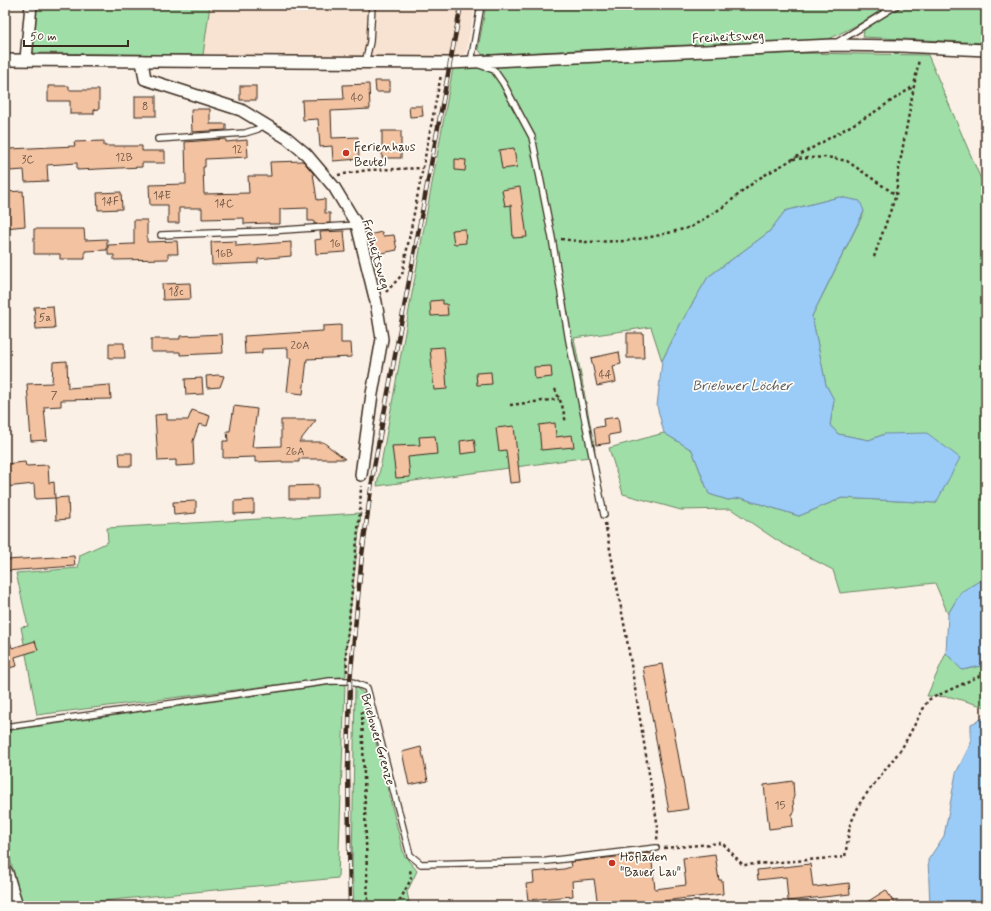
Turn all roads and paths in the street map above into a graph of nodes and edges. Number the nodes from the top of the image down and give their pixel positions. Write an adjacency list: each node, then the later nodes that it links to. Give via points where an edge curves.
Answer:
1 (31, 5): 8 (street)
2 (372, 5): 12 (lane, via 370,42)
3 (481, 5): 11 (lane)
4 (897, 5): 5 (lane)
5 (832, 45): 6 (street, Freiheitsweg); 11 (street, Freiheitsweg)
6 (922, 47): 7 (street, Freiheitsweg); 14 (path)
7 (986, 50)
8 (26, 59): 9 (street, Freiheitsweg); 10 (street, Freiheitsweg)
9 (5, 60)
10 (142, 62): 12 (street, Freiheitsweg); 15 (street, Freiheitsweg, via 146,79 242,110)
11 (471, 62): 13 (street, Freiheitsweg); 23 (lane, Freiheitsweg, via 494,70 532,137)
12 (365, 63): 13 (street, Freiheitsweg)
13 (443, 63): 18 (path)
14 (914, 86): 17 (path); 20 (path, via 898,168)
15 (265, 123): 16 (lane, via 258,129 245,133); 19 (street, Freiheitsweg, via 306,154)
16 (158, 139)
17 (792, 160): 20 (path, via 827,157 846,161); 23 (path, via 758,179 723,207 691,227 626,241 585,242)
18 (423, 168): 19 (path, via 368,170); 25 (path, via 402,275)
19 (326, 178): 21 (street, Freiheitsweg)
20 (896, 195): 24 (path)
21 (357, 225): 22 (lane); 25 (street, Freiheitsweg)
22 (161, 235)
23 (552, 238): 31 (lane, Freiheitsweg, via 569,341)
24 (874, 257)
25 (376, 302): 30 (street, Freiheitsweg, via 382,339)
26 (555, 389): 27 (path)
27 (559, 399): 28 (path); 29 (path)
28 (510, 405)
29 (566, 423)
30 (361, 475): 33 (path, via 346,650)
31 (604, 515): 36 (path, via 658,828)
32 (986, 673): 36 (path, via 928,700 902,748 861,801 850,826 845,857 743,866 722,843)
33 (348, 680): 35 (lane, Brielower Grenze); 37 (lane, Brielower Grenze, via 367,688)
34 (362, 707): 40 (path)
35 (5, 727)
36 (656, 848): 37 (lane, via 547,861 421,864)
37 (410, 855): 41 (path, via 411,879)
38 (5, 873): 39 (main road)
39 (14, 906)
40 (368, 906)
41 (397, 906)

